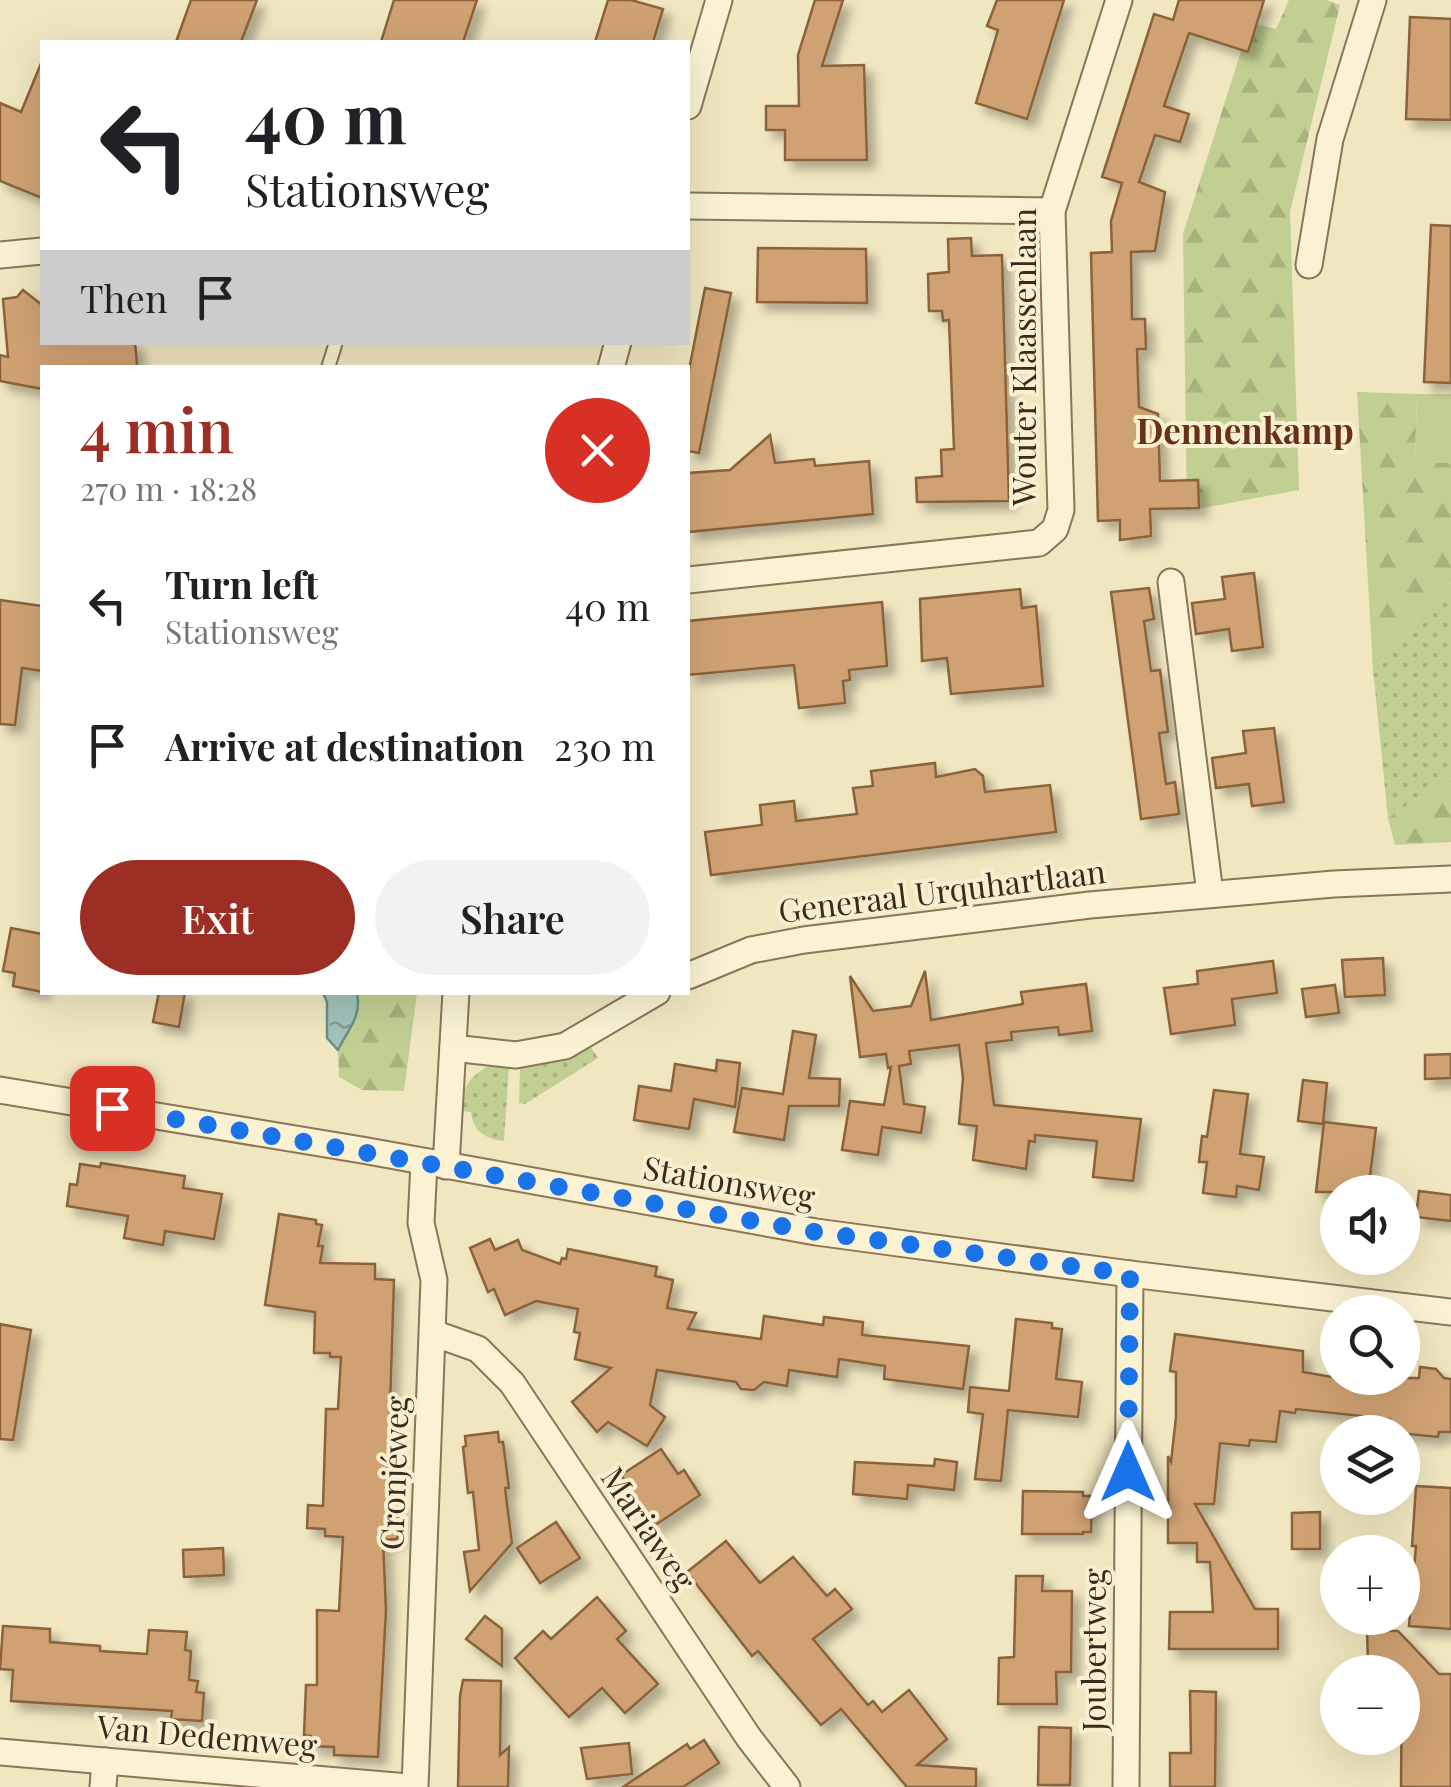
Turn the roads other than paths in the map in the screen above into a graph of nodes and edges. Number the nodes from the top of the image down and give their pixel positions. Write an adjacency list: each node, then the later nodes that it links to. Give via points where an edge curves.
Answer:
1 (719, 0): 4 (street)
2 (1119, 0): 6 (street, Wouter Klaassenlaan)
3 (1373, 0): 9 (street, via 1330,139)
4 (690, 99)
5 (690, 206): 6 (street)
6 (1052, 211): 10 (street, Wouter Klaassenlaan, via 1061,510 1055,529 1039,543)
7 (40, 251): 8 (street)
8 (0, 255)
9 (1309, 265)
10 (690, 580)
11 (1171, 582): 13 (street)
12 (1451, 878): 13 (street, Generaal Urquhartlaan)
13 (1210, 894): 14 (street, Generaal Urquhartlaan, via 804,940 751,950)
14 (690, 975)
15 (456, 995): 17 (street, Cronjéweg)
16 (653, 995): 17 (street, via 565,1046 516,1055)
17 (453, 1048): 19 (street, Cronjéweg)
18 (0, 1090): 19 (street, Stationsweg)
19 (435, 1165): 20 (street, Stationsweg, via 816,1232); 22 (street, Cronjéweg, via 421,1223 434,1280)
20 (1130, 1274): 21 (street, Stationsweg); 28 (street, Joubertweg)
21 (1451, 1312)
22 (433, 1334): 26 (street, Cronjéweg); 27 (street, Mariaweg, via 478,1349 512,1383)
23 (0, 1752): 24 (street, Van Dedemweg)
24 (105, 1761): 25 (street); 26 (street, Van Dedemweg)
25 (103, 1787)
26 (411, 1787)
27 (787, 1787)
28 (1126, 1787)

